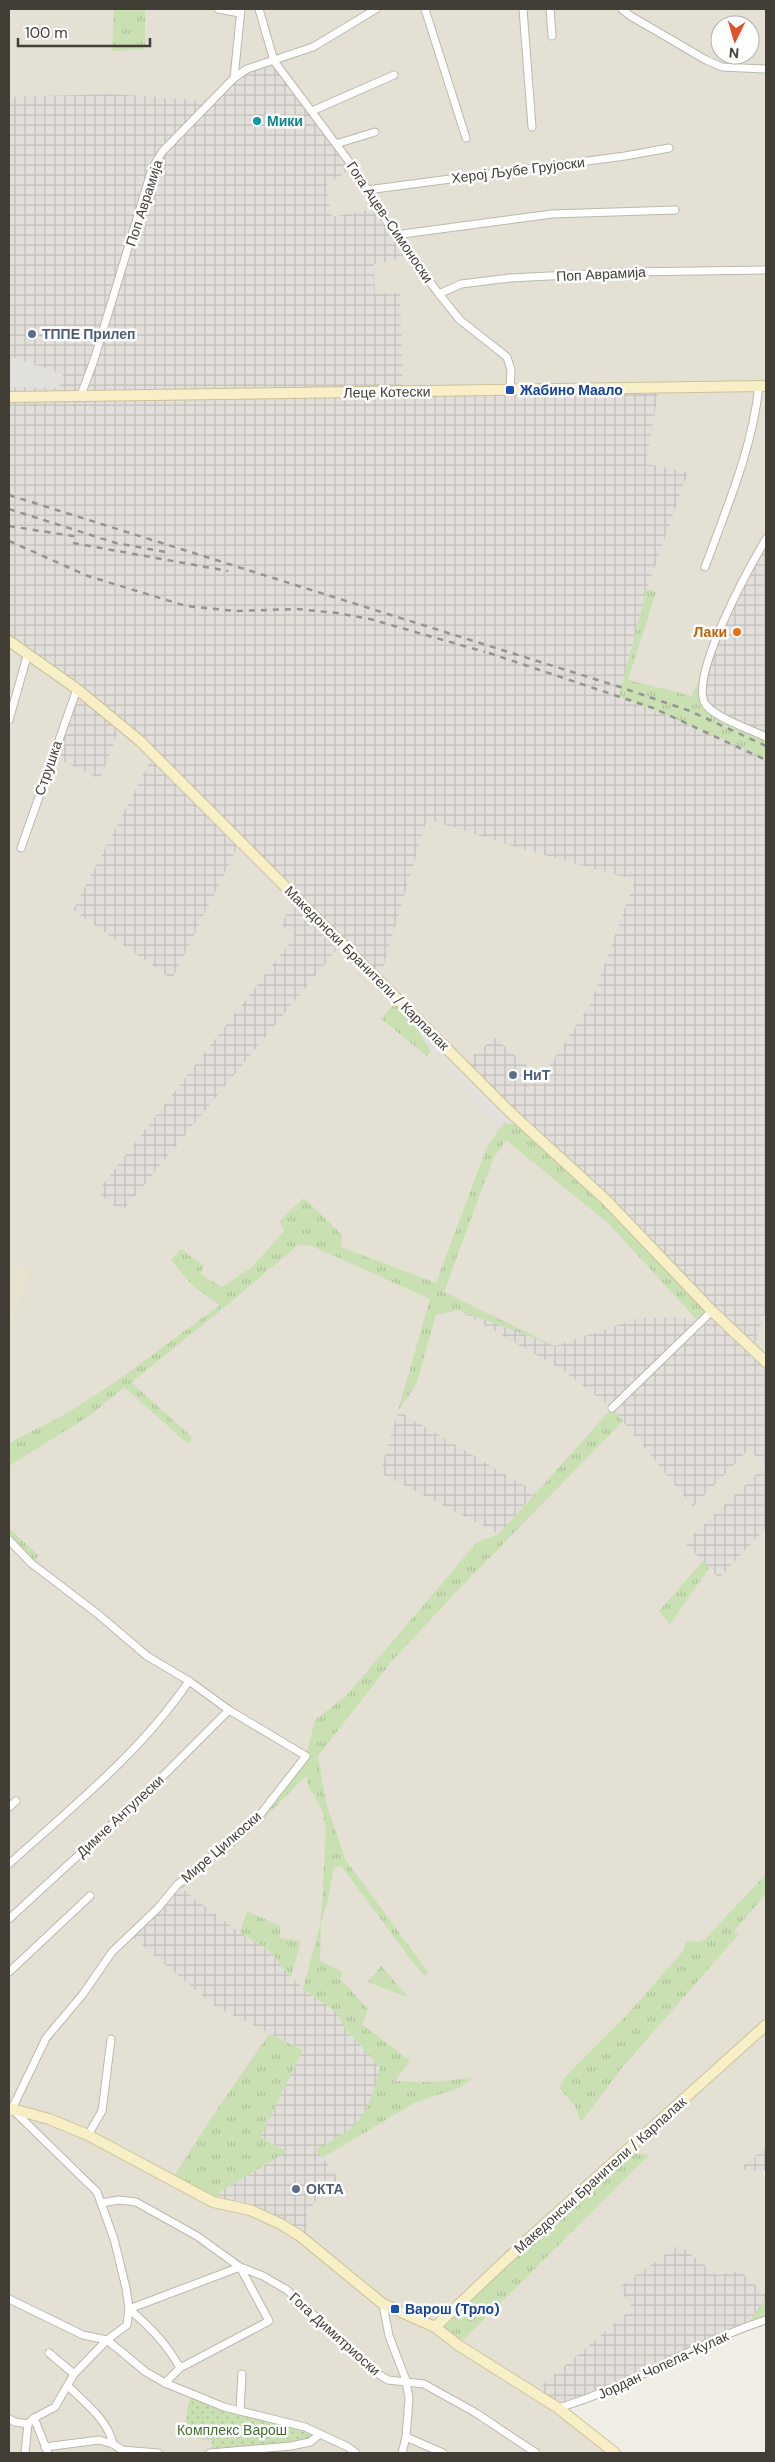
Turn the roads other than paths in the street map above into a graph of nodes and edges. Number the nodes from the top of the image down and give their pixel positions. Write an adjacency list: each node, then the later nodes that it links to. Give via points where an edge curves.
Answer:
1 (218, 9): 8 (street)
2 (259, 9): 10 (street, Гога Ацев-Симоноски)
3 (376, 9): 10 (street, Поп Аврамија, via 313,47)
4 (425, 9): 17 (street)
5 (523, 9): 15 (street)
6 (550, 9): 9 (street)
7 (622, 9): 11 (street, via 722,67)
8 (241, 11): 13 (street)
9 (552, 36)
10 (274, 61): 13 (street, Поп Аврамија, via 247,69); 14 (street, Гога Ацев-Симоноски)
11 (766, 69)
12 (394, 75): 14 (street)
13 (234, 78): 27 (street, Поп Аврамија, via 155,162)
14 (312, 111): 18 (street, Гога Ацев-Симоноски)
15 (532, 127)
16 (375, 132): 18 (street, Гога Ацев-Симоноски)
17 (466, 138)
18 (336, 144): 20 (street, Гога Ацев-Симоноски)
19 (669, 148): 20 (street, Херој Љубе Грујоски)
20 (367, 190): 22 (street, Гога Ацев-Симоноски)
21 (675, 210): 22 (street, via 552,214)
22 (395, 235): 24 (street, Гога Ацев-Симоноски)
23 (766, 270): 24 (street, Поп Аврамија, via 510,278 461,284)
24 (439, 294): 26 (street, Гога Ацев-Симоноски, via 460,320 507,357 511,370)
25 (763, 386): 26 (main road, Леце Котески); 30 (street, via 746,458)
26 (510, 390): 27 (main road, Леце Котески)
27 (81, 395): 28 (main road, Леце Котески)
28 (9, 397)
29 (766, 539): 35 (street, via 726,616 703,672 701,689 710,710)
30 (705, 568)
31 (9, 641): 32 (main road, Македонски Бранители / Карпалак)
32 (28, 653): 33 (main road, Македонски Бранители / Карпалак); 34 (street)
33 (77, 689): 36 (street, Струшка); 37 (main road, Македонски Бранители / Карпалак, via 173,773 510,1112 606,1200)
34 (9, 720)
35 (766, 737)
36 (21, 848)
37 (712, 1311): 38 (main road, Македонски Бранители / Карпалак); 39 (street)
38 (766, 1362)
39 (612, 1408)
40 (9, 1540): 41 (street, Мире Цилкоски, via 31,1564 147,1656)
41 (189, 1681): 42 (street, Мире Цилкоски); 45 (street, via 166,1714 118,1765)
42 (228, 1710): 47 (street, Димче Антулески, via 144,1794); 51 (street, Мире Цилкоски, via 306,1756 256,1820 177,1885 112,1952 83,1994 46,2038)
43 (16, 1801): 44 (street)
44 (9, 1807)
45 (9, 1864)
46 (90, 1896): 48 (street)
47 (9, 1919)
48 (9, 1972)
49 (766, 2025): 59 (main road, Македонски Бранители / Карпалак, via 519,2247)
50 (111, 2039): 52 (street, via 102,2111)
51 (10, 2110): 52 (main road, via 49,2119); 53 (street, via 83,2176)
52 (88, 2135): 56 (main road, via 213,2202 250,2210 281,2224)
53 (102, 2203): 54 (street, Гога Димитриоски, via 136,2202 197,2236); 57 (street, via 114,2239)
54 (240, 2267): 57 (street); 62 (street, Гога Димитриоски, via 269,2321); 65 (street, Гога Димитриоски, via 288,2290 375,2372 388,2380)
55 (9, 2299): 60 (street, via 84,2335)
56 (383, 2304): 59 (main road); 65 (street, Гога Димитриоски, via 389,2336)
57 (129, 2309): 60 (street, via 127,2325); 62 (street, via 153,2329)
58 (766, 2320): 68 (street, Јордан Чопела-Кулак, via 684,2354 594,2398)
59 (436, 2327): 68 (main road, via 458,2345)
60 (107, 2340): 63 (street); 66 (street)
61 (49, 2353): 63 (street)
62 (180, 2368): 66 (street, Гога Димитриоски)
63 (74, 2374): 67 (street)
64 (242, 2374): 69 (street)
65 (406, 2380): 74 (street, Гога Димитриоски, via 409,2399); 86 (street, Гога Димитриоски, via 433,2388)
66 (165, 2383): 69 (street)
67 (68, 2386): 71 (street, via 55,2407); 75 (street, via 100,2418 111,2433)
68 (558, 2408): 87 (main road)
69 (240, 2410): 73 (street)
70 (9, 2418): 72 (street)
71 (34, 2418): 72 (street); 77 (street)
72 (28, 2424): 79 (street)
73 (320, 2434): 78 (street, via 310,2442); 82 (street)
74 (406, 2437): 76 (street); 83 (street, Гога Димитриоски)
75 (113, 2444): 77 (street, via 99,2440); 80 (street, via 122,2450)
76 (427, 2446): 84 (street); 85 (street)
77 (46, 2450)
78 (265, 2450): 81 (street)
79 (25, 2453)
80 (158, 2453)
81 (210, 2453)
82 (356, 2453)
83 (402, 2453)
84 (434, 2453)
85 (443, 2453)
86 (536, 2453)
87 (615, 2453)

